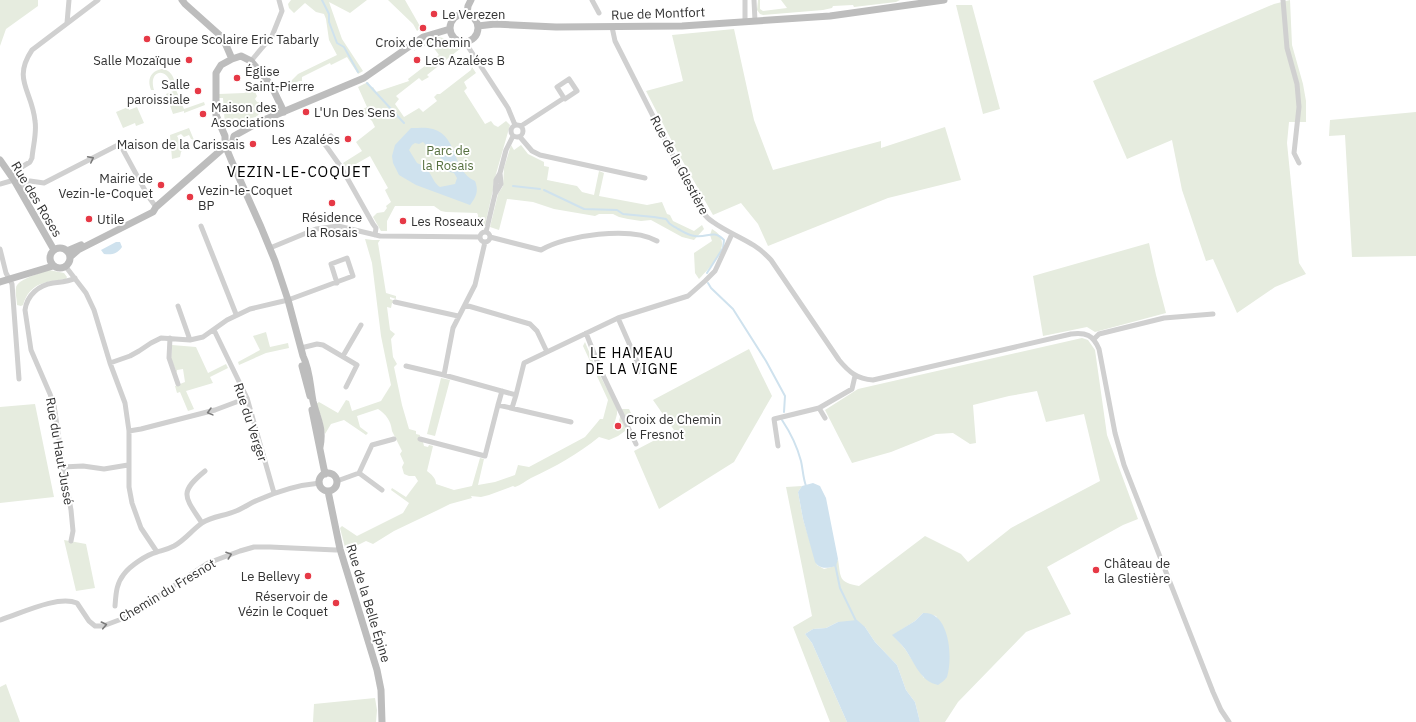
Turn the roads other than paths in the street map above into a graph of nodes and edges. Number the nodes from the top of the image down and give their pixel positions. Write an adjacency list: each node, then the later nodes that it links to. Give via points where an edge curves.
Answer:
1 (69, 0): 15 (street)
2 (98, 0): 15 (street)
3 (182, 0): 20 (main road, via 223,38)
4 (278, 0): 21 (street, via 282,11 272,36)
5 (471, 0): 12 (main road)
6 (592, 0): 11 (street)
7 (746, 0): 14 (street)
8 (754, 0): 13 (street)
9 (944, 0): 13 (main road, Rue de Montfort, via 849,14)
10 (1283, 0): 31 (street, via 1288,48 1300,107 1294,153)
11 (599, 13)
12 (467, 14): 16 (main road, via 473,16); 18 (main road, via 462,13 452,19)
13 (755, 21): 14 (main road, Rue de Montfort)
14 (745, 22): 17 (main road, Rue de Montfort)
15 (67, 23): 32 (street, via 32,50 25,60 22,74 36,124 32,158)
16 (478, 26): 17 (main road, Rue de Montfort, via 495,24); 19 (main road, via 475,36)
17 (612, 27): 39 (street, Rue de la Glestière, via 615,41 694,197 708,218)
18 (450, 29): 19 (main road, via 455,39); 23 (main road, via 422,37 364,78)
19 (465, 42): 24 (street, via 508,108)
20 (232, 59): 21 (main road, via 241,56); 29 (main road, via 221,65 216,73 216,115 225,136)
21 (251, 61): 23 (main road, via 271,86)
22 (564, 98): 25 (street)
23 (284, 112): 29 (main road, via 242,131)
24 (515, 125): 25 (street); 27 (street, via 511,130)
25 (522, 126): 28 (street, via 524,132)
26 (332, 136): 40 (street, via 324,143 376,228)
27 (513, 136): 28 (street); 38 (street, via 495,183)
28 (520, 137): 33 (street, via 532,151 540,155)
29 (225, 146): 36 (main road); 45 (main road)
30 (0, 160): 32 (main road, Rue des Roses)
31 (1299, 163)
32 (12, 177): 34 (street); 35 (main road, Rue des Roses)
33 (645, 178)
34 (0, 184)
35 (18, 188): 36 (street, one-way to 36, via 30,181 44,183 118,145); 47 (main road, Rue des Roses)
36 (156, 207): 48 (main road, via 152,212)
37 (201, 226): 61 (street)
38 (486, 232): 41 (street); 42 (street)
39 (732, 234): 64 (street, via 715,271 688,296); 78 (street, Rue de la Glestière, via 762,250 771,260 839,360)
40 (375, 235): 41 (street); 45 (street, via 329,226 304,233)
41 (480, 237): 44 (street)
42 (490, 237): 43 (street, via 540,250 553,244 604,233 636,234); 44 (street)
43 (657, 241)
44 (485, 242): 57 (street, via 475,285)
45 (270, 248): 55 (main road)
46 (0, 249): 52 (street)
47 (54, 250): 48 (main road, via 61,248); 49 (main road, via 50,254)
48 (68, 254): 50 (main road, via 69,262)
49 (52, 263): 50 (main road, via 59,269); 52 (main road, via 33,268)
50 (66, 267): 51 (street)
51 (75, 278): 60 (street, via 39,288 30,297); 74 (street, via 86,292 94,310)
52 (10, 280): 53 (main road); 59 (street)
53 (0, 282)
54 (337, 283): 54 (street, via 354,276 347,258 331,264); 55 (street)
55 (288, 300): 61 (street); 71 (main road)
56 (395, 302): 63 (street)
57 (465, 305): 63 (street); 72 (street, via 530,324 537,331)
58 (178, 306): 70 (street)
59 (14, 308): 60 (street); 79 (street)
60 (25, 310): 96 (street, Rue du Haut Jussé, via 31,350 54,405)
61 (236, 314): 66 (street)
62 (1213, 314): 69 (street, via 1164,318 1099,334)
63 (458, 316): 77 (street, via 451,336)
64 (618, 318): 67 (street); 76 (street, via 639,366)
65 (361, 324): 73 (street)
66 (214, 330): 70 (street, via 203,337); 84 (street, Rue du Verger)
67 (586, 333): 72 (street); 93 (street)
68 (170, 338): 70 (street); 74 (street, via 156,340); 80 (street, via 168,354)
69 (1094, 339): 78 (street, via 1081,332 873,380); 112 (street, via 1099,349 1115,433 1124,465 1213,692)
70 (190, 340)
71 (301, 348): 73 (street, via 323,344); 99 (main road, via 319,418 322,437 320,447)
72 (547, 352): 83 (street, via 524,363)
73 (343, 356): 81 (street, via 357,365)
74 (110, 363): 90 (street, via 127,408)
75 (406, 366): 77 (street)
76 (638, 372)
77 (444, 375): 82 (street)
78 (855, 376): 87 (street, via 852,388)
79 (19, 379)
80 (178, 384)
81 (346, 387)
82 (502, 391): 83 (street); 85 (street)
83 (516, 395): 86 (street)
84 (246, 398): 90 (street, one-way to 90, via 215,410); 104 (street, Rue du Verger)
85 (498, 405): 86 (street); 92 (street, via 485,456)
86 (512, 408): 89 (street)
87 (819, 408): 88 (street); 94 (street, via 774,419)
88 (824, 418)
89 (571, 422)
90 (129, 431): 95 (street)
91 (394, 439): 98 (street, via 372,445)
92 (420, 439)
93 (636, 444)
94 (778, 446)
95 (128, 465): 96 (street, via 104,469); 108 (street, via 129,487 135,512)
96 (63, 467): 106 (street, Rue du Haut Jussé, via 74,531)
97 (205, 470): 105 (street, via 195,479 186,494)
98 (359, 473): 100 (street); 102 (street)
99 (325, 474): 100 (main road, via 334,475); 101 (main road)
100 (337, 481): 103 (main road, via 334,488)
101 (320, 483): 103 (main road, via 322,488); 104 (street, via 300,485)
102 (382, 490)
103 (328, 491): 107 (main road, Rue de la Belle Épine)
104 (274, 494): 105 (street)
105 (202, 523): 108 (street, via 184,540 165,551)
106 (71, 541)
107 (340, 548): 110 (street, Chemin du Fresnot, one-way to 107, via 69,601 77,603 89,622 99,626 133,613 208,563 254,548); 111 (main road, Rue de la Belle Épine, via 377,670 381,690)
108 (157, 552): 109 (street, via 125,573 117,585)
109 (115, 606)
110 (0, 620)
111 (382, 722)
112 (1229, 722)

